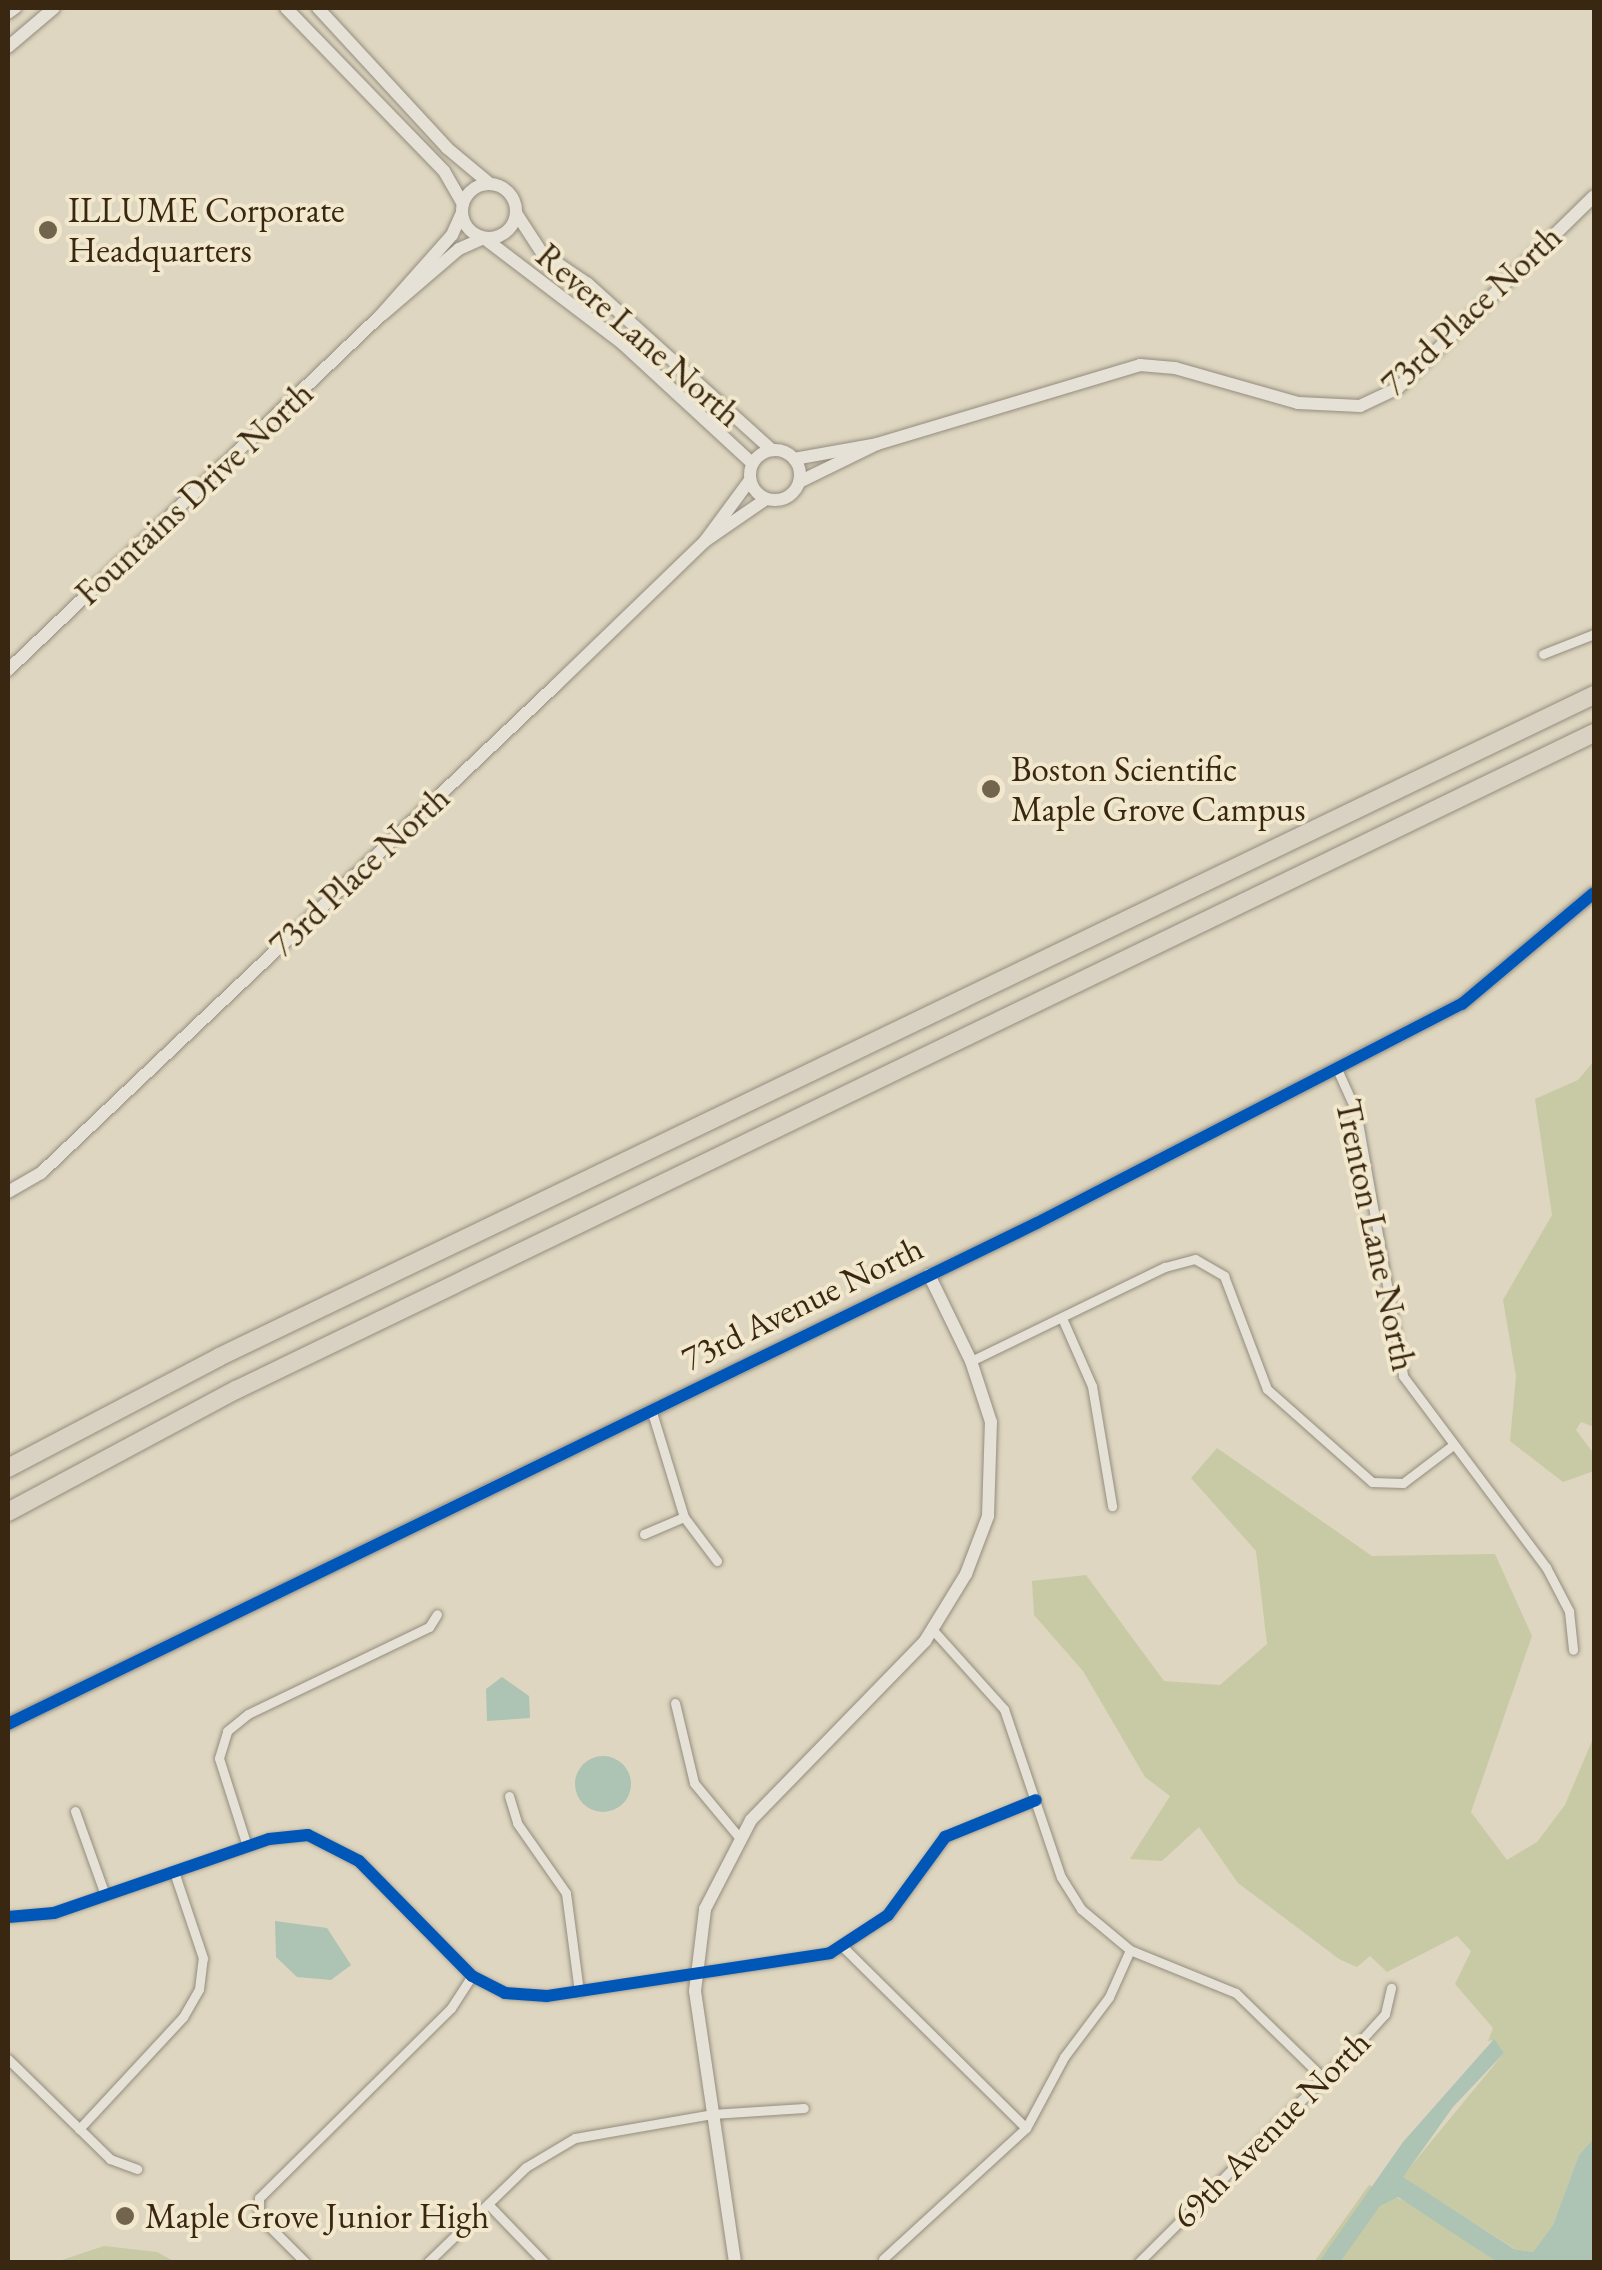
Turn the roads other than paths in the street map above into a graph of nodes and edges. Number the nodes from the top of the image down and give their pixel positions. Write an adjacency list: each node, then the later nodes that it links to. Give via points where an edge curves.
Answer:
1 (14, 8): 5 (street)
2 (54, 8): 6 (street)
3 (286, 8): 9 (street, via 444,171)
4 (318, 8): 7 (street, via 447,148)
5 (8, 14)
6 (8, 47)
7 (490, 184): 9 (street, via 472,190); 10 (street, via 511,196)
8 (1594, 196): 13 (street, 73rd Place North, via 1398,388 1360,406 1314,406 1175,368 1140,365)
9 (462, 209): 11 (street, via 468,229); 12 (street, Fountains Drive North, via 452,235)
10 (516, 213): 11 (street, via 509,230); 14 (street, Revere Lane North, via 542,253 588,284)
11 (484, 238): 12 (street, Fountains Drive North, via 459,248); 16 (street, Revere Lane North, via 623,344)
12 (380, 316): 23 (street, Fountains Drive North)
13 (877, 444): 15 (street, 73rd Place North); 18 (street, 73rd Place North)
14 (772, 450): 15 (street); 16 (street)
15 (794, 459): 18 (street)
16 (752, 464): 17 (street)
17 (750, 480): 19 (street); 20 (street, 73rd Place North)
18 (799, 482): 19 (street, via 782,499)
19 (766, 499): 20 (street, 73rd Place North)
20 (705, 541): 30 (street, 73rd Place North, via 41,1173)
21 (1594, 634): 22 (street)
22 (1543, 654)
23 (8, 670)
24 (1594, 692): 36 (highway, via 219,1357)
25 (1594, 733): 27 (highway)
26 (1594, 745): 27 (highway)
27 (1459, 798): 38 (highway, via 236,1390)
28 (1594, 893): 29 (street, 73rd Avenue North, via 1479,994)
29 (1337, 1069): 31 (street, 73rd Avenue North); 35 (street, Trenton Lane North, via 1356,1110 1396,1356 1413,1396)
30 (8, 1192)
31 (929, 1275): 33 (street); 34 (street, 73rd Avenue North)
32 (1062, 1318): 33 (street); 35 (street, via 1165,1267 1204,1261 1224,1276 1267,1389 1372,1482 1403,1483); 37 (street, via 1092,1386)
33 (971, 1362): 43 (street, via 991,1422 993,1484 978,1546)
34 (651, 1409): 39 (street); 46 (street, 73rd Avenue North)
35 (1452, 1446): 44 (street, Trenton Lane North, via 1546,1567 1570,1610)
36 (8, 1468)
37 (1112, 1506)
38 (8, 1512)
39 (684, 1517): 40 (street); 41 (street)
40 (644, 1534)
41 (717, 1560)
42 (437, 1614): 51 (street, via 428,1627 248,1714 227,1731 219,1758)
43 (933, 1630): 48 (street, via 1004,1709); 50 (street)
44 (1574, 1650)
45 (676, 1704): 50 (street, via 694,1783)
46 (8, 1724)
47 (509, 1796): 60 (street, via 517,1823 566,1893)
48 (1036, 1800): 55 (street, via 945,1837 888,1915); 56 (street, via 1066,1888 1091,1920)
49 (74, 1810): 53 (street)
50 (739, 1837): 58 (street, via 705,1909)
51 (247, 1846): 52 (street); 57 (street, via 288,1835 344,1849)
52 (174, 1872): 53 (street); 66 (street, via 203,1958 199,1989 183,2017)
53 (106, 1896): 54 (street, via 34,1918)
54 (8, 1917)
55 (843, 1947): 58 (street, via 801,1962); 65 (street)
56 (1130, 1950): 62 (street, via 1236,1993); 65 (street, via 1109,1997 1064,2058)
57 (472, 1976): 60 (street, via 527,1997); 70 (street, via 451,2008 264,2190 257,2208)
58 (694, 1978): 60 (street); 64 (street)
59 (1392, 1988): 62 (street, 69th Avenue North, via 1385,2014)
60 (579, 1992)
61 (8, 2059): 66 (street)
62 (1324, 2079): 74 (street, 69th Avenue North)
63 (804, 2108): 64 (street)
64 (712, 2114): 68 (street, via 575,2138 535,2160); 73 (street)
65 (1026, 2128): 69 (street)
66 (79, 2130): 67 (street, via 110,2159)
67 (137, 2169)
68 (488, 2204): 71 (street); 72 (street)
69 (883, 2258)
70 (305, 2262)
71 (428, 2262)
72 (544, 2262)
73 (735, 2262)
74 (1139, 2262)

